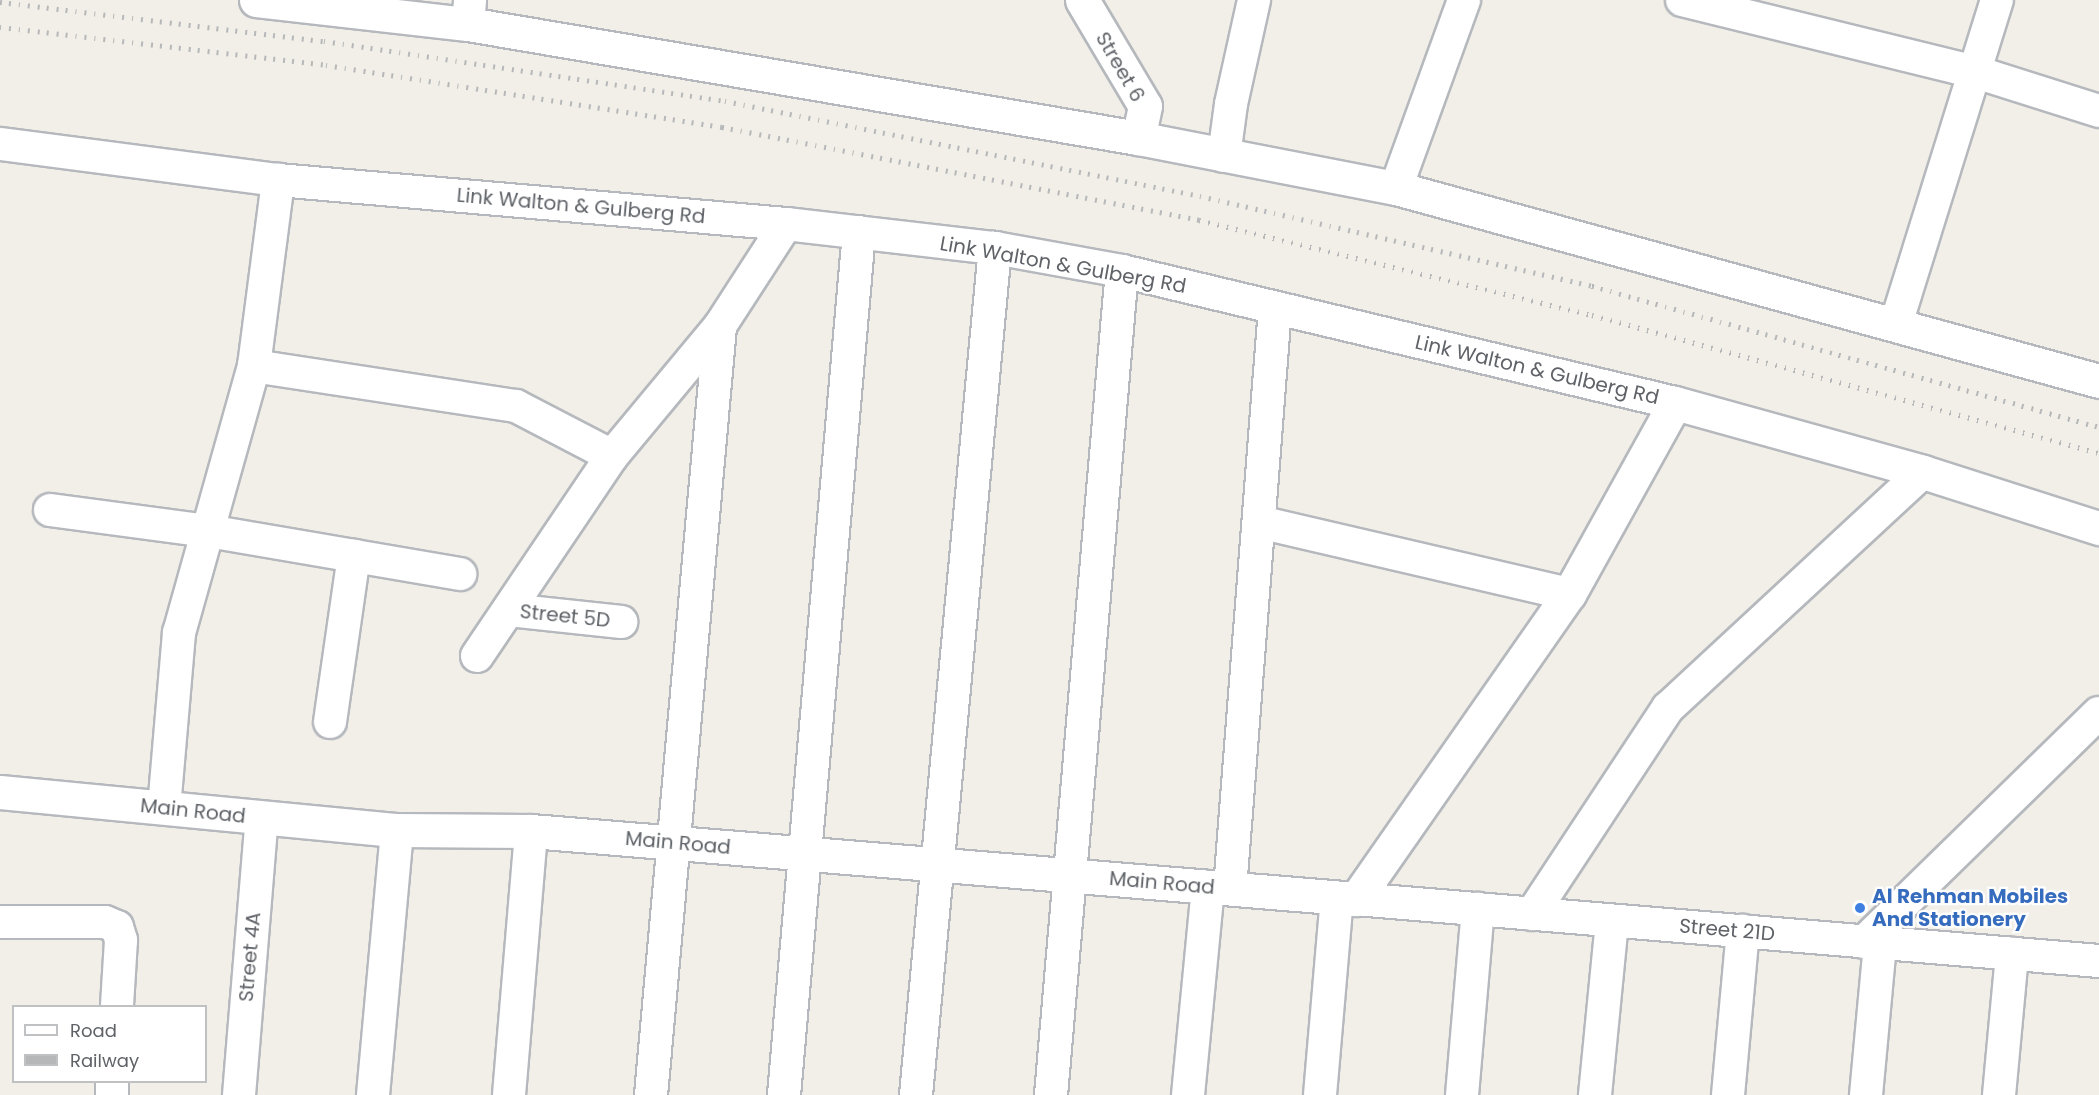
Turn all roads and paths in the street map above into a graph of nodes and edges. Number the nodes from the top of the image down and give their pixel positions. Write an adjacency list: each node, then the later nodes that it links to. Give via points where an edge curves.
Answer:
1 (256, 0): 7 (street)
2 (1082, 0): 11 (street, Street 6, via 1144,106)
3 (1254, 0): 13 (street, via 1230,104)
4 (1464, 0): 15 (street)
5 (1682, 0): 9 (street)
6 (1997, 0): 9 (street)
7 (298, 3): 8 (street)
8 (469, 12): 11 (street)
9 (1976, 72): 10 (street); 21 (street)
10 (2099, 111)
11 (1138, 138): 13 (street)
12 (0, 144): 14 (street, Link Walton & Gulberg Rd)
13 (1224, 156): 15 (street)
14 (278, 180): 16 (street, Link Walton & Gulberg Rd); 23 (street)
15 (1396, 188): 21 (street)
16 (786, 224): 17 (street, Link Walton & Gulberg Rd); 22 (street)
17 (859, 232): 18 (street, Link Walton & Gulberg Rd); 46 (street)
18 (995, 248): 19 (street, Link Walton & Gulberg Rd); 47 (street)
19 (1122, 271): 20 (street, Link Walton & Gulberg Rd); 48 (street)
20 (1275, 308): 25 (street, Link Walton & Gulberg Rd); 29 (street)
21 (1896, 324): 24 (street)
22 (720, 326): 26 (street); 45 (street)
23 (254, 366): 26 (street, via 516,406); 31 (street)
24 (2099, 381)
25 (1675, 403): 27 (street, Link Walton & Gulberg Rd); 34 (street)
26 (612, 456): 35 (street)
27 (1923, 472): 30 (street, Link Walton & Gulberg Rd); 53 (street, via 1668,708)
28 (50, 510): 31 (street)
29 (1259, 522): 34 (street); 49 (street)
30 (2099, 528)
31 (208, 531): 32 (street); 41 (street, via 179,633)
32 (354, 556): 33 (street); 39 (street)
33 (460, 574)
34 (1569, 594): 50 (street)
35 (509, 610): 36 (street, Street 5D); 37 (street)
36 (621, 622)
37 (477, 656)
38 (2099, 713): 57 (street)
39 (330, 722)
40 (0, 792): 41 (street, Main Road)
41 (164, 808): 42 (street, Main Road)
42 (262, 818): 43 (street, Main Road); 62 (street, Street 4A)
43 (397, 830): 44 (street, Main Road); 63 (street)
44 (531, 831): 45 (street, Main Road); 64 (street)
45 (671, 843): 46 (street, Main Road); 65 (street)
46 (802, 853): 47 (street, Main Road); 66 (street)
47 (935, 865): 48 (street, Main Road); 67 (street)
48 (1069, 876): 49 (street, Main Road); 68 (street)
49 (1219, 888): 50 (street, Main Road); 69 (street)
50 (1347, 898): 51 (street, Street 21D); 70 (street)
51 (1478, 909): 53 (street, Street 21D); 71 (street)
52 (0, 913): 54 (street)
53 (1532, 914): 55 (street, Street 21D)
54 (1, 921): 58 (street); 61 (street, via 105,922 117,927 121,940)
55 (1612, 921): 56 (street, Street 21D); 72 (street)
56 (1743, 931): 57 (street, Street 21D); 73 (street)
57 (1872, 942): 59 (street, Street 21D); 74 (street)
58 (0, 944)
59 (2012, 954): 60 (street, Street 21D); 75 (street)
60 (2099, 961)
61 (117, 1005)
62 (239, 1095)
63 (373, 1095)
64 (509, 1095)
65 (651, 1095)
66 (783, 1095)
67 (916, 1095)
68 (1051, 1095)
69 (1188, 1095)
70 (1320, 1095)
71 (1462, 1095)
72 (1595, 1095)
73 (1728, 1095)
74 (1866, 1095)
75 (1999, 1095)

